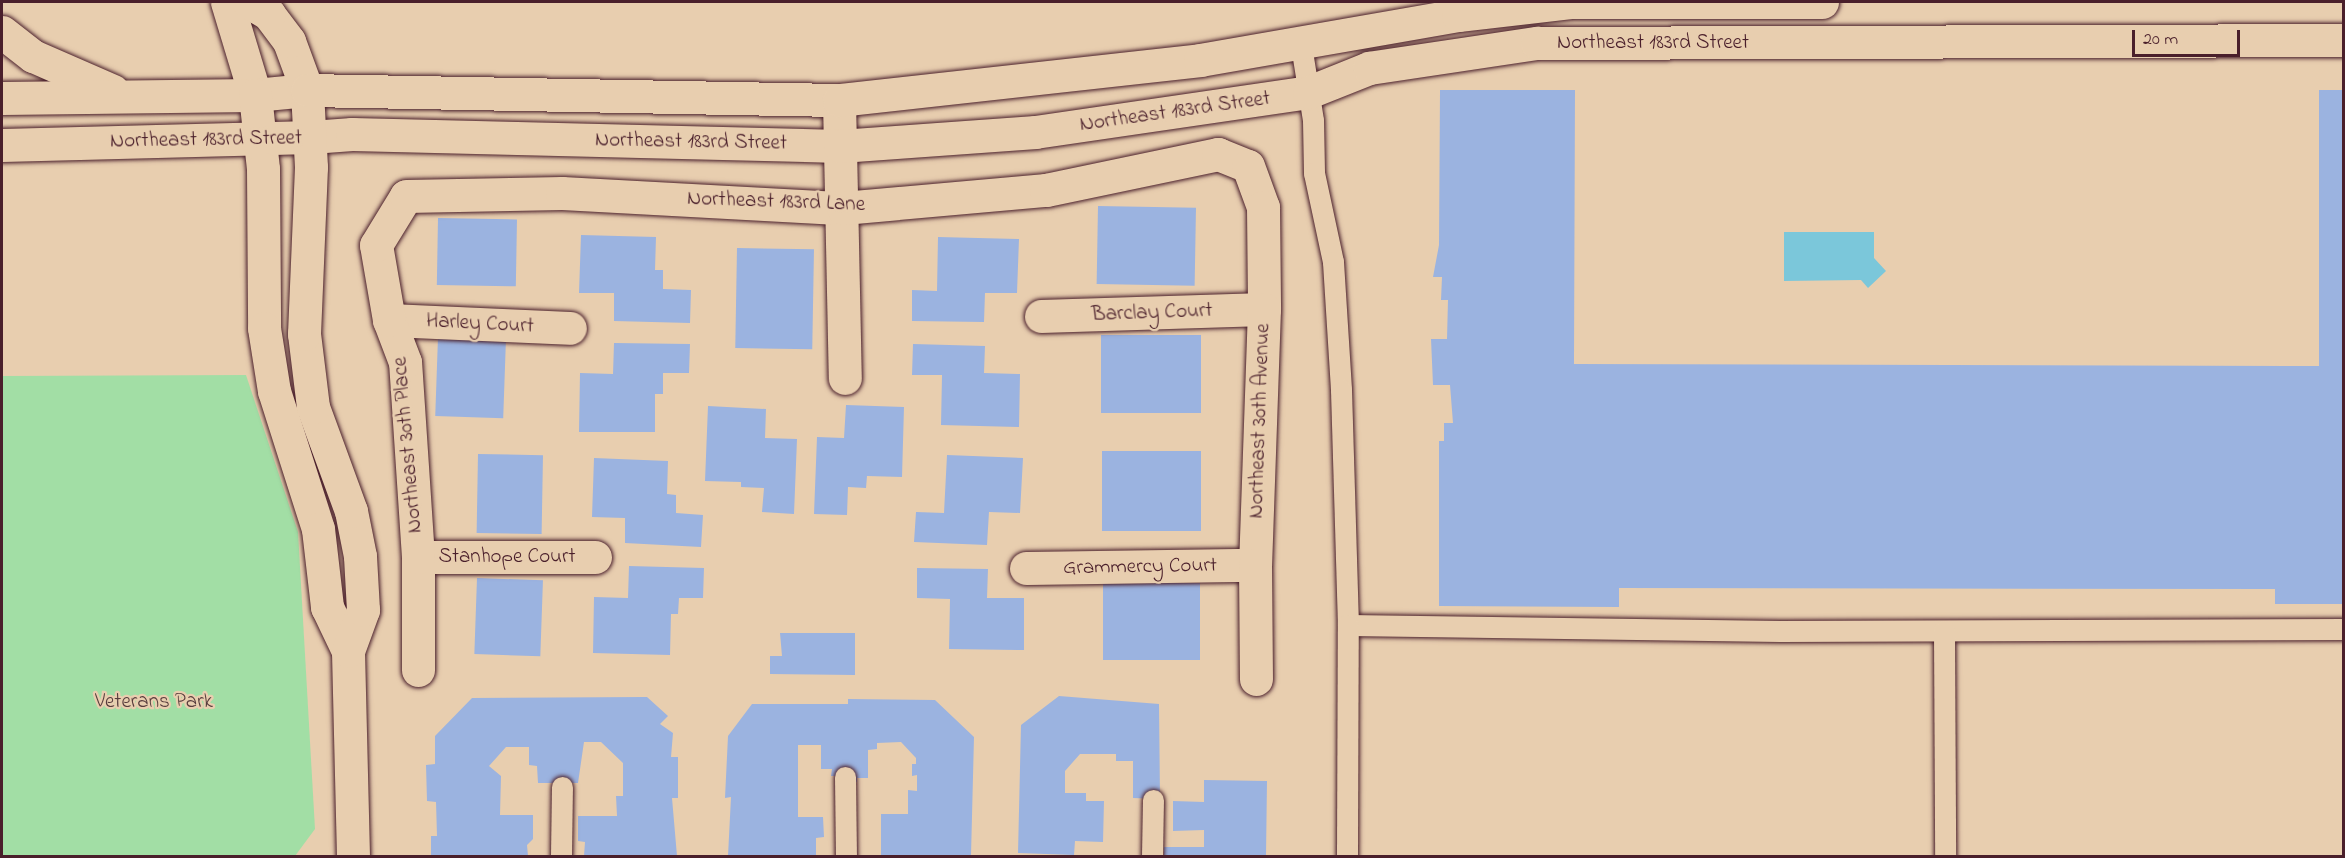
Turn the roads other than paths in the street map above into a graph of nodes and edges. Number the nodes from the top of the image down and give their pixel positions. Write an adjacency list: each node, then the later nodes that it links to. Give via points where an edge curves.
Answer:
1 (227, 2): 10 (street)
2 (248, 2): 7 (street, via 269,14 289,41)
3 (1822, 2): 6 (street, Northeast 183rd Street, via 1570,2 1458,15)
4 (2, 32): 9 (street, via 33,56)
5 (2343, 40): 8 (street, Northeast 183rd Street, via 1537,43 1369,68)
6 (1301, 45): 8 (lane); 12 (street, Northeast 183rd Street, via 1068,78)
7 (307, 90): 10 (street, Northeast 183rd Street); 12 (street, Northeast 183rd Street); 14 (street)
8 (1309, 93): 16 (street, Northeast 183rd Street, via 1035,132); 29 (lane, via 1314,172 1333,262)
9 (121, 94): 10 (street, Northeast 183rd Street); 11 (street, Northeast 183rd Street)
10 (255, 95): 13 (street)
11 (2, 98)
12 (839, 100): 16 (street)
13 (261, 136): 14 (street, Northeast 183rd Street); 15 (street, Northeast 183rd Street); 32 (street, via 264,328 274,391 318,529 327,607)
14 (311, 137): 16 (street, Northeast 183rd Street, via 352,134); 32 (street, via 304,334 313,407 351,511 360,556 363,610)
15 (2, 145)
16 (840, 146): 19 (street)
17 (1248, 166): 19 (street, Northeast 183rd Lane, via 1218,154 1046,190); 20 (street, Northeast 30th Avenue, via 1263,207)
18 (406, 196): 19 (street, Northeast 183rd Lane, via 562,193); 22 (street, Northeast 30th Place, via 376,245)
19 (843, 208): 24 (street)
20 (1264, 309): 21 (street, Barclay Court); 27 (street, Northeast 30th Avenue)
21 (1041, 316)
22 (389, 320): 23 (street, Harley Court); 25 (street, Northeast 30th Place, via 405,362)
23 (570, 328)
24 (845, 378)
25 (418, 557): 26 (street, Stanhope Court); 33 (street, Northeast 30th Place)
26 (595, 557)
27 (1255, 565): 28 (street, Grammercy Court); 34 (street, Northeast 30th Avenue)
28 (1026, 568)
29 (1348, 625): 31 (lane); 42 (lane)
30 (2343, 629): 31 (lane)
31 (1944, 631): 43 (lane)
32 (348, 651): 38 (street)
33 (418, 670)
34 (1256, 679)
35 (845, 777): 40 (lane)
36 (562, 787): 39 (lane)
37 (1153, 800): 41 (lane)
38 (353, 856)
39 (561, 856)
40 (846, 856)
41 (1152, 856)
42 (1347, 856)
43 (1945, 856)

